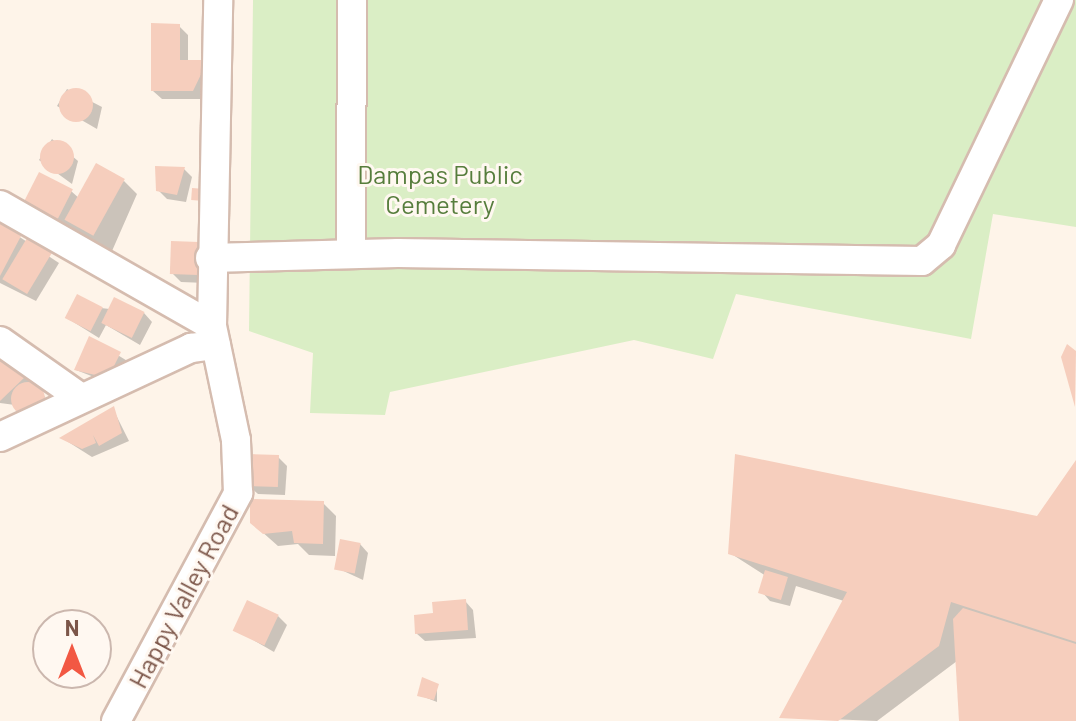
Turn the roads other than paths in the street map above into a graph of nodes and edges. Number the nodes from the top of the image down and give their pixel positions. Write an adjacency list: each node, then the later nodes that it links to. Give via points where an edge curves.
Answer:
1 (218, 0): 6 (street, Happy Valley Road)
2 (352, 0): 5 (street)
3 (1059, 0): 5 (street, via 941,245 922,261)
4 (0, 205): 7 (street)
5 (351, 254): 6 (street)
6 (210, 258): 7 (street, Happy Valley Road)
7 (214, 336): 9 (street); 11 (street, Happy Valley Road, via 236,440 238,493)
8 (0, 341): 9 (street)
9 (81, 398): 10 (street)
10 (0, 437)
11 (116, 721)

